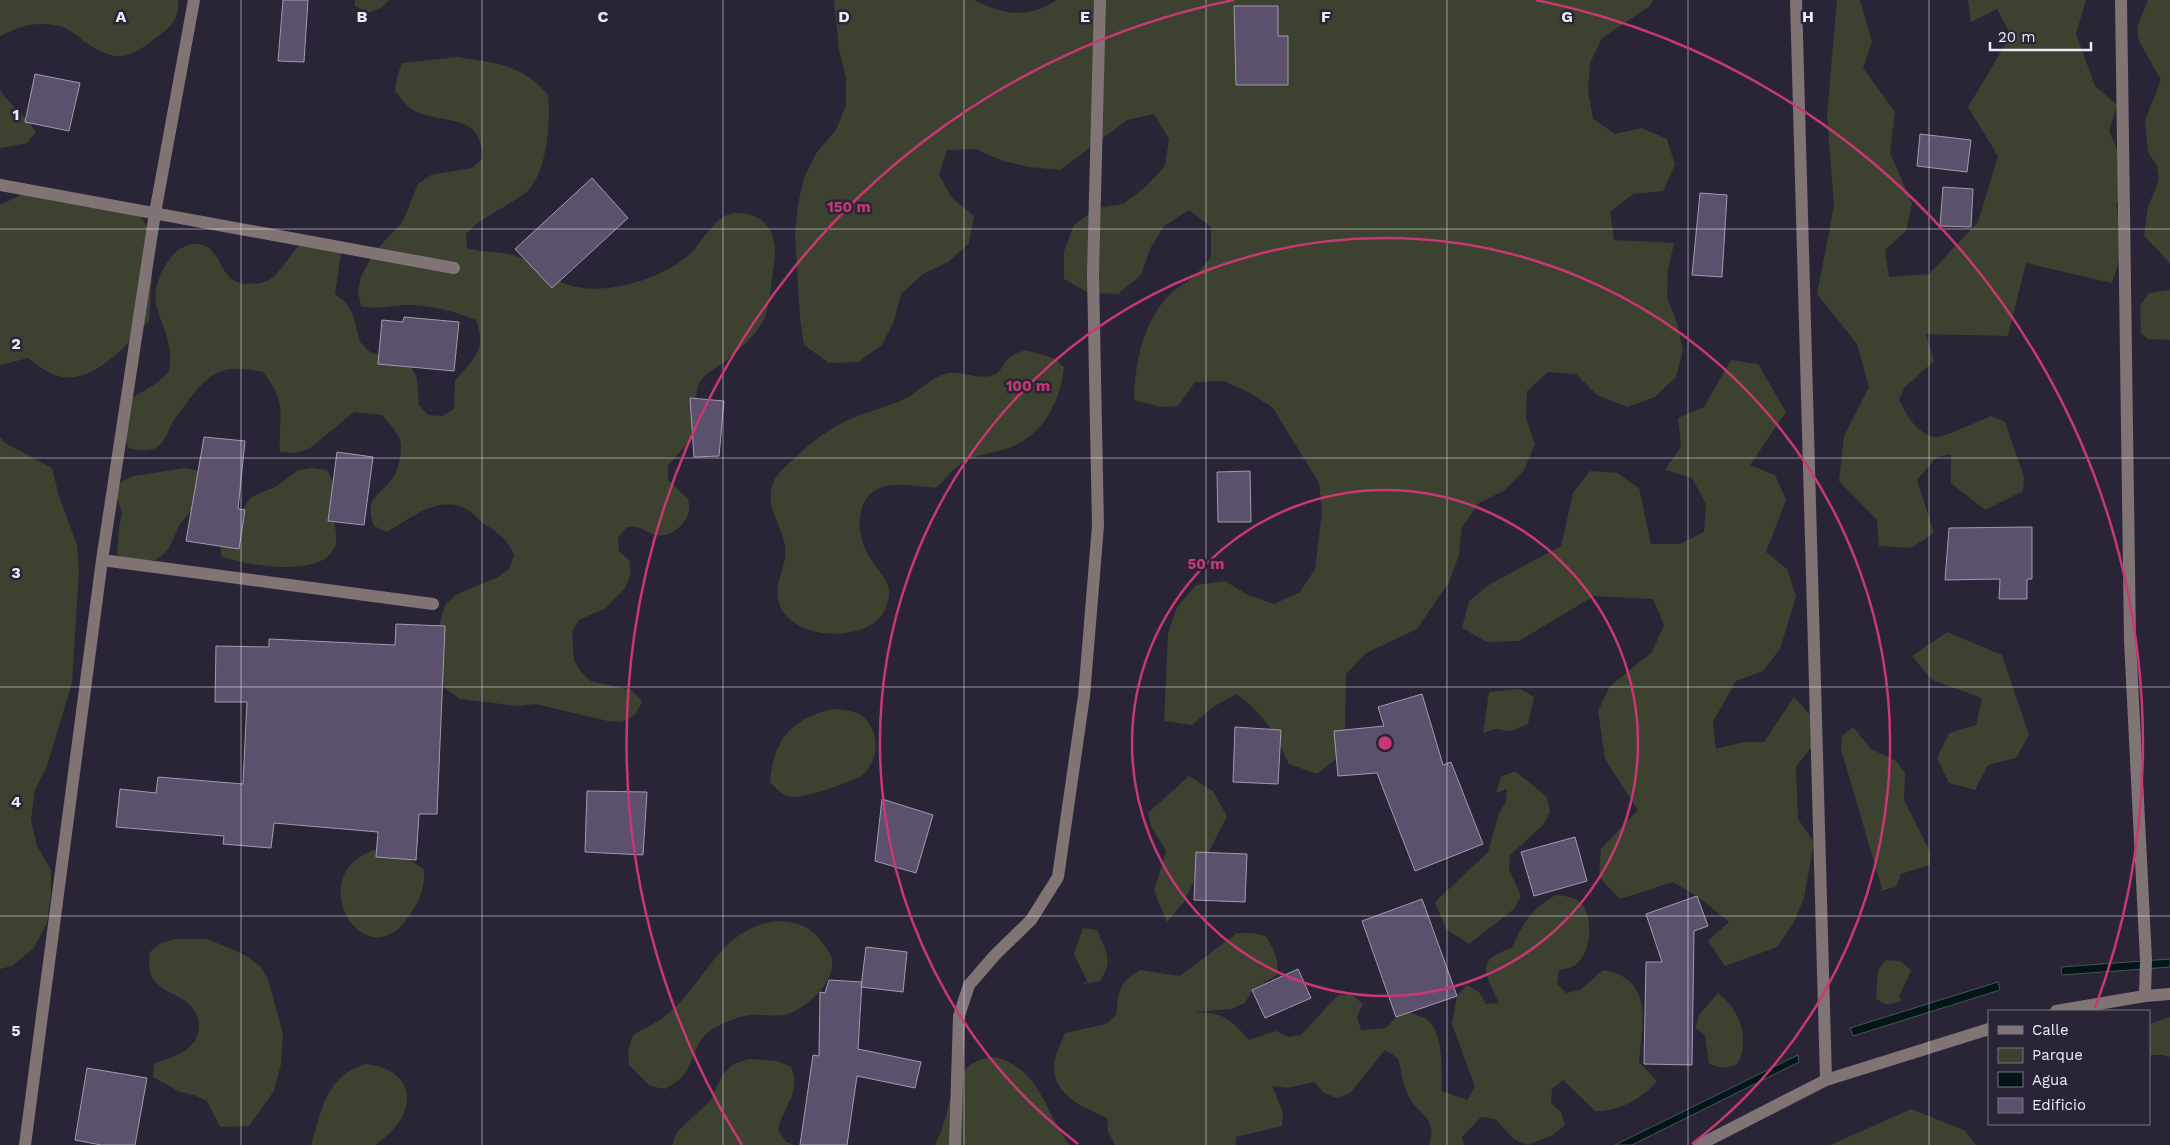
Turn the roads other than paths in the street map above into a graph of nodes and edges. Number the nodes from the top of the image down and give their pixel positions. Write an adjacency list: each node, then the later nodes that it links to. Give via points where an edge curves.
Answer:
1 (194, 0): 6 (street)
2 (1100, 0): 16 (street, via 1093,274 1098,526 1084,696 1058,877 1031,920 969,985 959,1016)
3 (1796, 0): 14 (street)
4 (2121, 0): 11 (street, via 2130,640 2146,960)
5 (0, 184): 6 (street)
6 (155, 213): 7 (street); 8 (street)
7 (454, 268)
8 (102, 560): 9 (street); 15 (street)
9 (433, 604)
10 (2170, 994): 11 (street)
11 (2144, 996): 12 (street)
12 (2062, 1010)
13 (1988, 1029): 14 (street)
14 (1826, 1080): 17 (street)
15 (25, 1145)
16 (955, 1145)
17 (1700, 1145)

